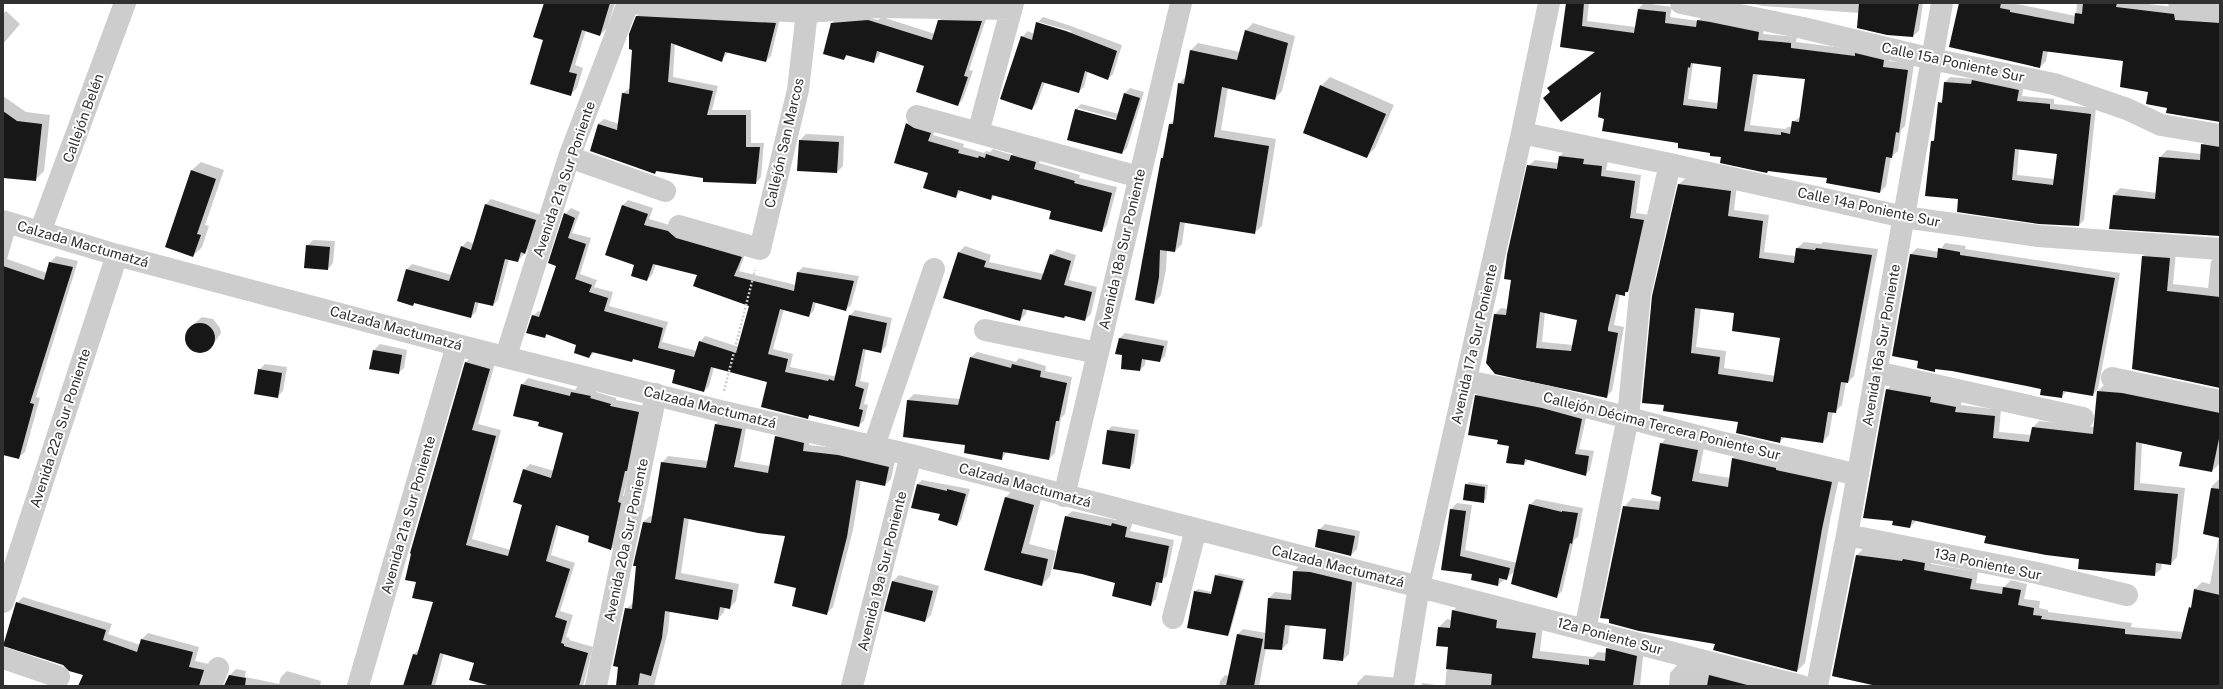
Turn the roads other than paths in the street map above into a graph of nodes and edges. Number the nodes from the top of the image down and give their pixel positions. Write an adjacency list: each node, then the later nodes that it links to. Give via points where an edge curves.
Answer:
1 (125, 3): 23 (street, Callejón Belén)
2 (628, 3): 10 (street); 16 (street, Avenida 21a Sur Poniente)
3 (1181, 3): 18 (street, Avenida 18a Sur Poniente)
4 (1549, 3): 14 (street, Avenida 17a Sur Poniente)
5 (1681, 3): 11 (street, Calle 15a Poniente Sur, via 1803,28)
6 (1942, 3): 11 (street, Avenida 16a Sur Poniente)
7 (2179, 3): 9 (street)
8 (1012, 6): 10 (street, via 878,7); 13 (street)
9 (2220, 9)
10 (806, 12): 22 (street, Callejón San Marcos, via 798,90 760,249)
11 (1932, 59): 15 (street, Calle 15a Poniente Sur, via 2054,84 2127,109 2161,125); 20 (street, Avenida 16a Sur Poniente)
12 (917, 116): 13 (street)
13 (978, 133): 18 (street)
14 (1522, 133): 17 (street, Calle 14a Poniente Sur); 33 (street, Avenida 17a Sur Poniente)
15 (2220, 135)
16 (569, 157): 19 (street); 30 (street, Avenida 21a Sur Poniente)
17 (1670, 164): 20 (street, Calle 14a Poniente Sur); 36 (street, via 1640,294)
18 (1140, 177): 29 (street, Avenida 18a Sur Poniente)
19 (665, 191)
20 (1904, 217): 24 (street, Calle 14a Poniente Sur, via 2038,236); 31 (street, Avenida 16a Sur Poniente)
21 (3, 221): 23 (street, Calzada Mactumatzá)
22 (679, 226)
23 (40, 232): 25 (street, Calzada Mactumatzá)
24 (2220, 249)
25 (117, 255): 28 (street, Calzada Mactumatzá); 45 (street, Avenida 22a Sur Poniente)
26 (934, 269): 38 (street)
27 (985, 330): 29 (street)
28 (457, 345): 30 (street, Calzada Mactumatzá); 51 (street, Avenida 21a Sur Poniente)
29 (1098, 353): 41 (street, Avenida 18a Sur Poniente)
30 (506, 356): 34 (street, Calzada Mactumatzá)
31 (1876, 372): 37 (street); 40 (street, Avenida 16a Sur Poniente)
32 (2112, 378): 35 (street)
33 (1466, 381): 36 (street, Callejón Décima Tercera Poniente Sur, via 1545,396); 44 (street, Avenida 17a Sur Poniente)
34 (656, 394): 38 (street, Calzada Mactumatzá); 52 (street, Avenida 20a Sur Poniente)
35 (2220, 401)
36 (1628, 417): 40 (street, Callejón Décima Tercera Poniente Sur); 48 (street)
37 (2084, 418)
38 (874, 446): 39 (street, Calzada Mactumatzá)
39 (911, 455): 41 (street, Calzada Mactumatzá); 53 (street, Avenida 19a Sur Poniente)
40 (1858, 475): 43 (street, Avenida 16a Sur Poniente)
41 (1064, 496): 42 (street, Calzada Mactumatzá)
42 (1196, 529): 44 (street, Calzada Mactumatzá); 47 (street)
43 (1847, 535): 46 (street, 13a Poniente Sur, via 2037,573); 56 (street, Avenida 16a Sur Poniente)
44 (1419, 586): 48 (street, 12a Poniente Sur); 54 (street, Avenida 17a Sur Poniente)
45 (4, 593)
46 (2127, 595)
47 (1173, 618)
48 (1585, 630): 55 (street, 12a Poniente Sur)
49 (3, 658): 50 (street)
50 (59, 677)
51 (358, 686)
52 (596, 686)
53 (852, 686)
54 (1403, 686)
55 (1801, 686)
56 (1817, 686)

